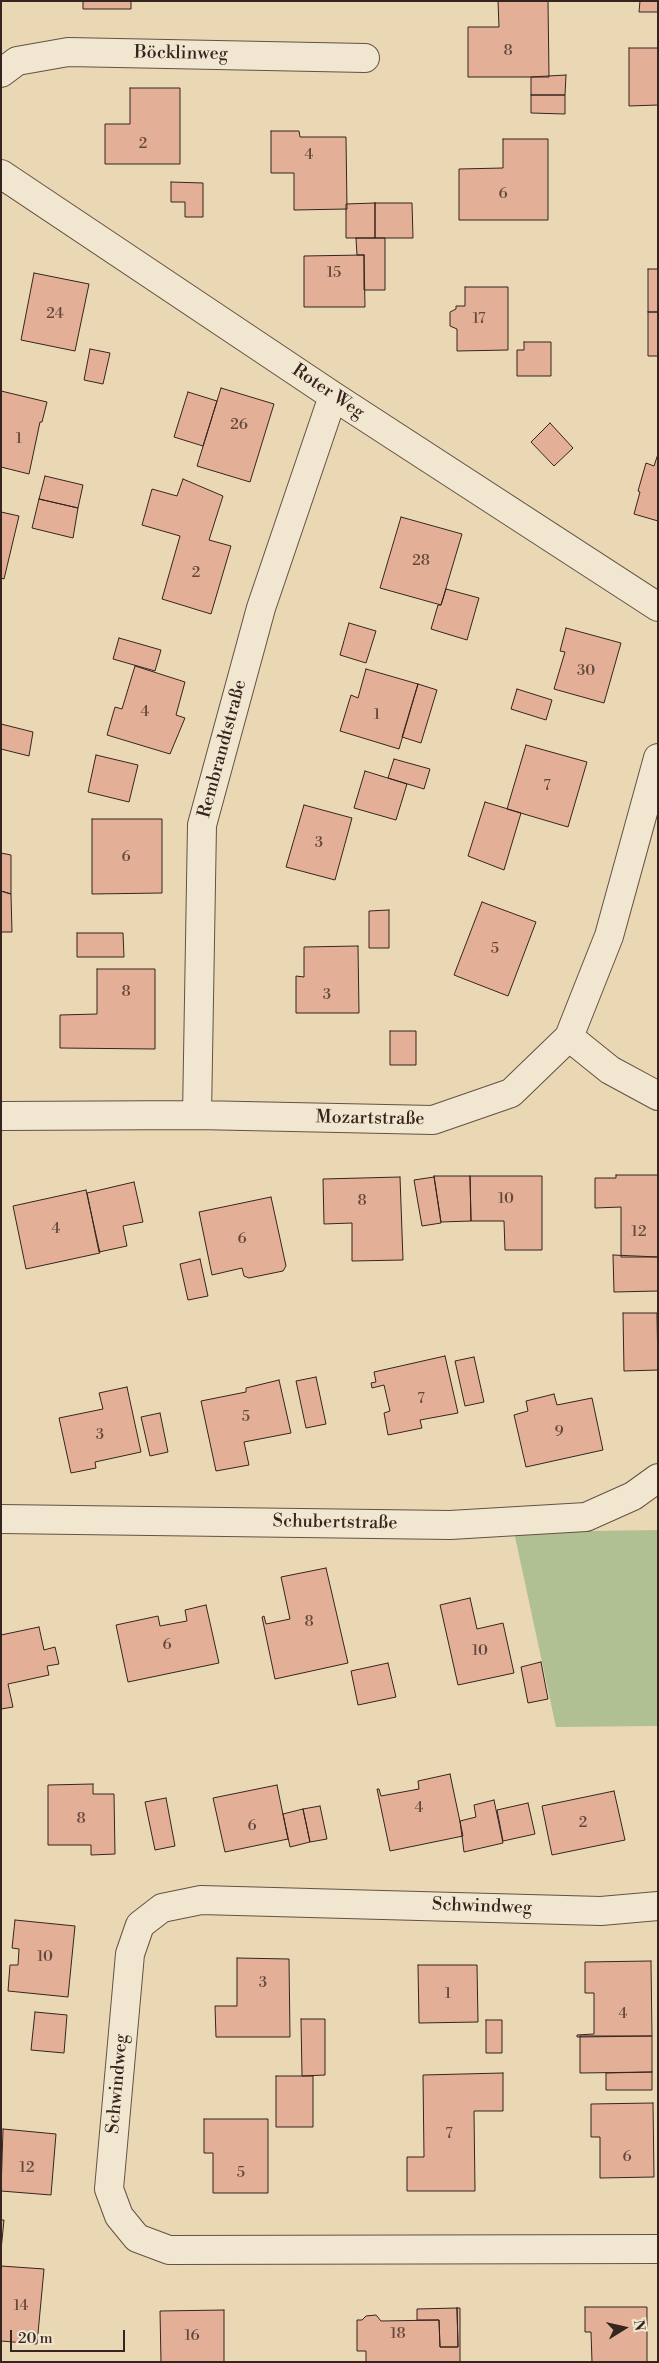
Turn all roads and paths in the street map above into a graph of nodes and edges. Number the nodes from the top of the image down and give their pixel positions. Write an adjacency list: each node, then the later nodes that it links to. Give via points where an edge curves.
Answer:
1 (365, 58): 2 (street, Böcklinweg, via 68,52 17,61)
2 (1, 73)
3 (1, 174): 4 (street, Roter Weg)
4 (333, 396): 5 (street, Roter Weg); 9 (street, Rembrandtstraße, via 261,608 202,825)
5 (658, 607)
6 (658, 758): 7 (street, Mozartstraße, via 609,936)
7 (569, 1037): 8 (street, via 610,1070); 9 (street, Mozartstraße, via 512,1093 433,1120)
8 (658, 1096)
9 (197, 1115): 10 (street, Mozartstraße)
10 (1, 1116)
11 (658, 1478): 12 (street, Schubertstraße, via 633,1496 586,1517 450,1525)
12 (1, 1519)
13 (658, 1906): 14 (street, Schwindweg, via 601,1910 201,1900 162,1908 140,1925 130,1954 109,2189 119,2216 137,2238 169,2250)
14 (658, 2249)

